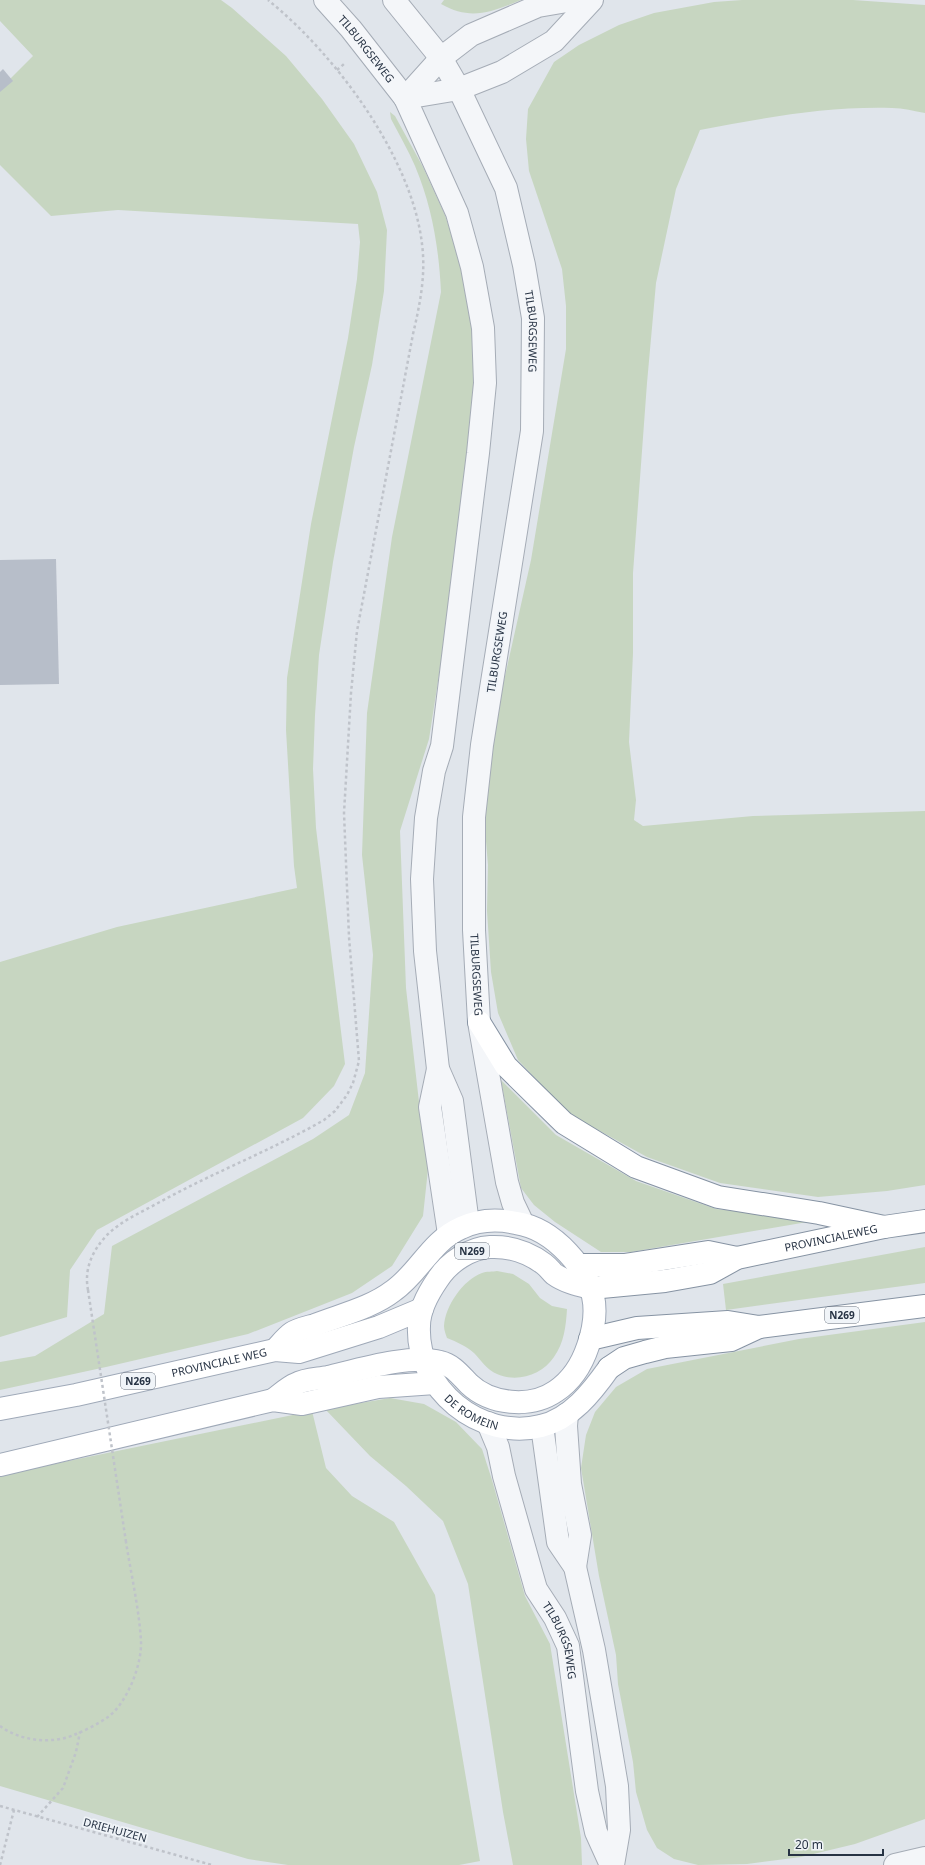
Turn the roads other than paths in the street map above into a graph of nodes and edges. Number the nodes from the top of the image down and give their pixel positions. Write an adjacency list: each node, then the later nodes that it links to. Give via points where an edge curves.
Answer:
1 (325, 0): 7 (street, TILBURGSEWEG)
2 (394, 0): 5 (street, TILBURGSEWEG)
3 (573, 0): 5 (street, via 538,6 471,35)
4 (592, 0): 6 (street, via 554,41 502,72)
5 (441, 58): 6 (street, TILBURGSEWEG); 7 (street)
6 (459, 88): 7 (street); 8 (street, TILBURGSEWEG, via 506,188 533,318 532,431 482,745 474,816 474,930)
7 (405, 98): 9 (street, TILBURGSEWEG, via 457,213 472,267 483,328 484,383 469,529 442,746 434,771 424,841 422,879 425,951)
8 (479, 1022): 12 (street, TILBURGSEWEG, via 507,1182); 13 (main road, via 506,1066 564,1123 636,1167 718,1197 818,1213)
9 (438, 1069): 11 (street, TILBURGSEWEG, via 452,1101); 14 (street, TILBURGSEWEG, via 430,1107)
10 (925, 1221): 13 (main road, PROVINCIALEWEG / N269)
11 (468, 1224): 12 (main road, DE ROMEIN / N269, via 506,1221); 14 (main road, DE ROMEIN / N269); 15 (main road, N269)
12 (523, 1224): 17 (main road, DE ROMEIN / N269, via 544,1232 558,1242)
13 (884, 1227): 16 (main road, PROVINCIALEWEG / N269)
14 (449, 1234): 18 (main road, DE ROMEIN / N269)
15 (471, 1252): 19 (main road, DE ROMEIN / N269, via 503,1246 518,1249 531,1255 555,1275 576,1285); 21 (main road, DE ROMEIN / N269, via 460,1256 441,1274 430,1290)
16 (737, 1258): 17 (main road, PROVINCIALEWEG / N269, via 708,1252 624,1266); 19 (main road, PROVINCIALEWEG / N269, via 710,1273 665,1281)
17 (580, 1265): 19 (main road, DE ROMEIN / N269)
18 (408, 1278): 24 (main road, PROVINCIALE WEG / N269, via 379,1300 292,1333)
19 (591, 1288): 23 (main road, DE ROMEIN / N269, via 595,1304)
20 (925, 1306): 22 (main road, N269)
21 (422, 1309): 24 (main road, PROVINCIALE WEG / N269, via 379,1327 299,1352); 25 (main road, DE ROMEIN / N269, via 419,1325)
22 (759, 1327): 23 (main road, N269, via 728,1322 637,1328); 30 (main road, DE ROMEIN / N269, via 731,1340 665,1347 624,1358 609,1368 577,1406)
23 (590, 1339): 27 (main road, DE ROMEIN / N269, via 573,1376 555,1392)
24 (275, 1350): 29 (main road, PROVINCIALE WEG / N269, via 76,1395)
25 (423, 1361): 26 (main road, DE ROMEIN / N269); 27 (main road, DE ROMEIN / N269, via 440,1362 457,1371 483,1394 495,1399 523,1402); 28 (main road, N269, via 383,1365 296,1383)
26 (435, 1383): 28 (main road, N269, via 378,1387 302,1404); 31 (main road, DE ROMEIN / N269, via 452,1403)
27 (541, 1398): 32 (main road)
28 (273, 1400): 33 (main road, N269)
29 (0, 1409)
30 (566, 1414): 32 (main road, DE ROMEIN / N269); 34 (street, TILBURGSEWEG, via 570,1484 580,1535)
31 (488, 1423): 32 (main road, DE ROMEIN / N269, via 522,1428); 36 (street, TILBURGSEWEG, via 498,1447 536,1589 555,1618 568,1646 587,1791 596,1832)
32 (542, 1426): 34 (street, TILBURGSEWEG, via 558,1542)
33 (0, 1465)
34 (575, 1567): 36 (street, TILBURGSEWEG, via 594,1650 617,1786 619,1830)
35 (925, 1858): 37 (street)
36 (612, 1865)
37 (895, 1865)

